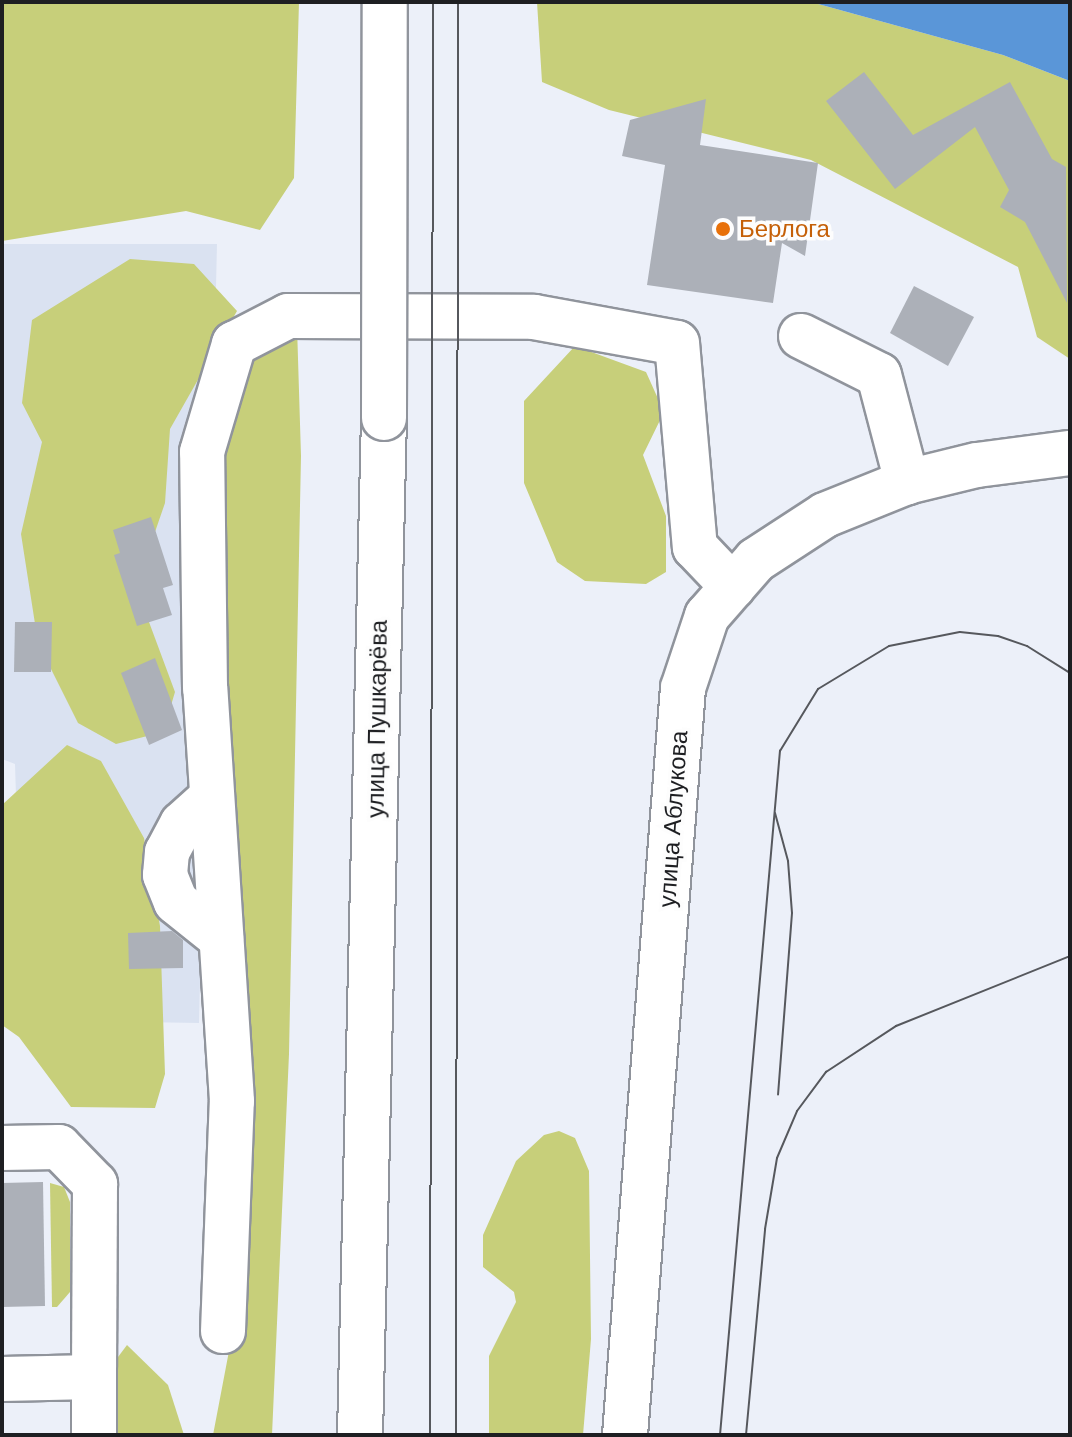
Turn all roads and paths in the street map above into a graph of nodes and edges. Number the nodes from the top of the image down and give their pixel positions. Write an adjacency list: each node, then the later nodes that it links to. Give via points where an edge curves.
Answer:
1 (385, 2): 11 (main road, улица Пушкарёва, bridge, via 384,418)
2 (801, 336): 4 (main road, via 879,375)
3 (1070, 453): 4 (main road, улица Аблукова, via 977,465)
4 (907, 482): 5 (main road, улица Аблукова, via 825,515 756,560)
5 (733, 587): 7 (main road, via 695,547 677,343 534,317 288,316 234,344 202,452 212,797 182,824 167,852 165,875 176,902 221,938 232,1101); 12 (main road, улица Аблукова, via 707,616 683,688)
6 (2, 1148): 8 (main road, via 59,1147 95,1184)
7 (223, 1331)
8 (94, 1377): 9 (main road); 10 (main road)
9 (2, 1379)
10 (94, 1435)
11 (360, 1435)
12 (625, 1435)

